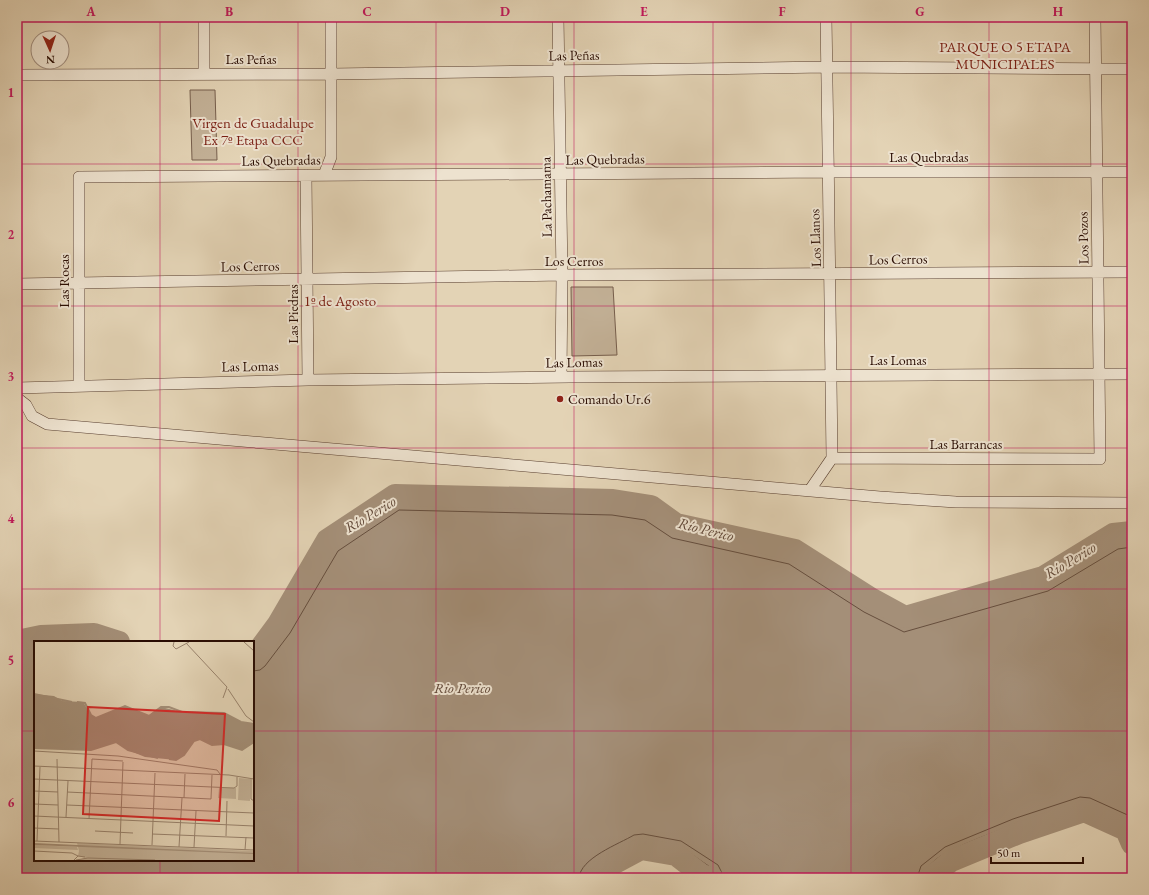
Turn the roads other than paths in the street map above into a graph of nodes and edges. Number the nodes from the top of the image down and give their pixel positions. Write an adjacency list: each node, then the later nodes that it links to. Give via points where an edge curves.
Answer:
1 (204, 17): 10 (street)
2 (331, 17): 11 (street)
3 (558, 17): 9 (street, La Pachamama)
4 (826, 17): 6 (street, Los Llanos)
5 (1096, 17): 7 (street, Los Pozos)
6 (826, 67): 7 (street, Las Peñas); 9 (street, Las Peñas); 13 (street, Los Llanos)
7 (1096, 69): 8 (street, Las Peñas); 14 (street, Los Pozos)
8 (1132, 69)
9 (558, 70): 11 (street, Las Peñas); 18 (street, La Pachamama)
10 (204, 74): 11 (street, Las Peñas); 12 (street, Las Peñas)
11 (331, 74): 17 (street, via 331,158)
12 (17, 75)
13 (827, 172): 14 (street, Las Quebradas); 18 (street, Las Quebradas); 23 (street, Los Llanos)
14 (1097, 172): 15 (street, Las Quebradas); 20 (street, Los Pozos)
15 (1132, 172)
16 (306, 175): 17 (street, Las Quebradas); 19 (street, Las Quebradas); 24 (street, Las Piedras)
17 (324, 175): 18 (street, Las Quebradas)
18 (560, 175): 22 (street, La Pachamama)
19 (79, 177): 25 (street, Las Rocas)
20 (1099, 272): 21 (street, Los Cerros); 23 (street, Los Cerros); 27 (street, Los Pozos)
21 (1132, 272)
22 (562, 275): 23 (street, Los Cerros); 24 (street, Los Cerros); 30 (street, La Pachamama)
23 (831, 275): 29 (street, Los Llanos)
24 (308, 280): 25 (street, Los Cerros); 31 (street, Las Piedras)
25 (79, 283): 26 (street, Los Cerros); 32 (street, Las Rocas)
26 (17, 284)
27 (1100, 374): 28 (street, Las Lomas); 29 (street, Las Lomas); 36 (street, Los Pozos)
28 (1132, 374)
29 (832, 376): 30 (street, Las Lomas); 35 (street, Los Llanos)
30 (562, 377): 31 (street, Las Lomas)
31 (308, 380): 32 (street, Las Lomas)
32 (79, 385): 33 (street, Las Lomas)
33 (17, 388)
34 (17, 398): 37 (street, via 26,405 32,416 46,424)
35 (832, 458): 36 (street, Las Barrancas); 37 (street)
36 (1100, 459)
37 (810, 490): 38 (street, via 956,502)
38 (1132, 504)

